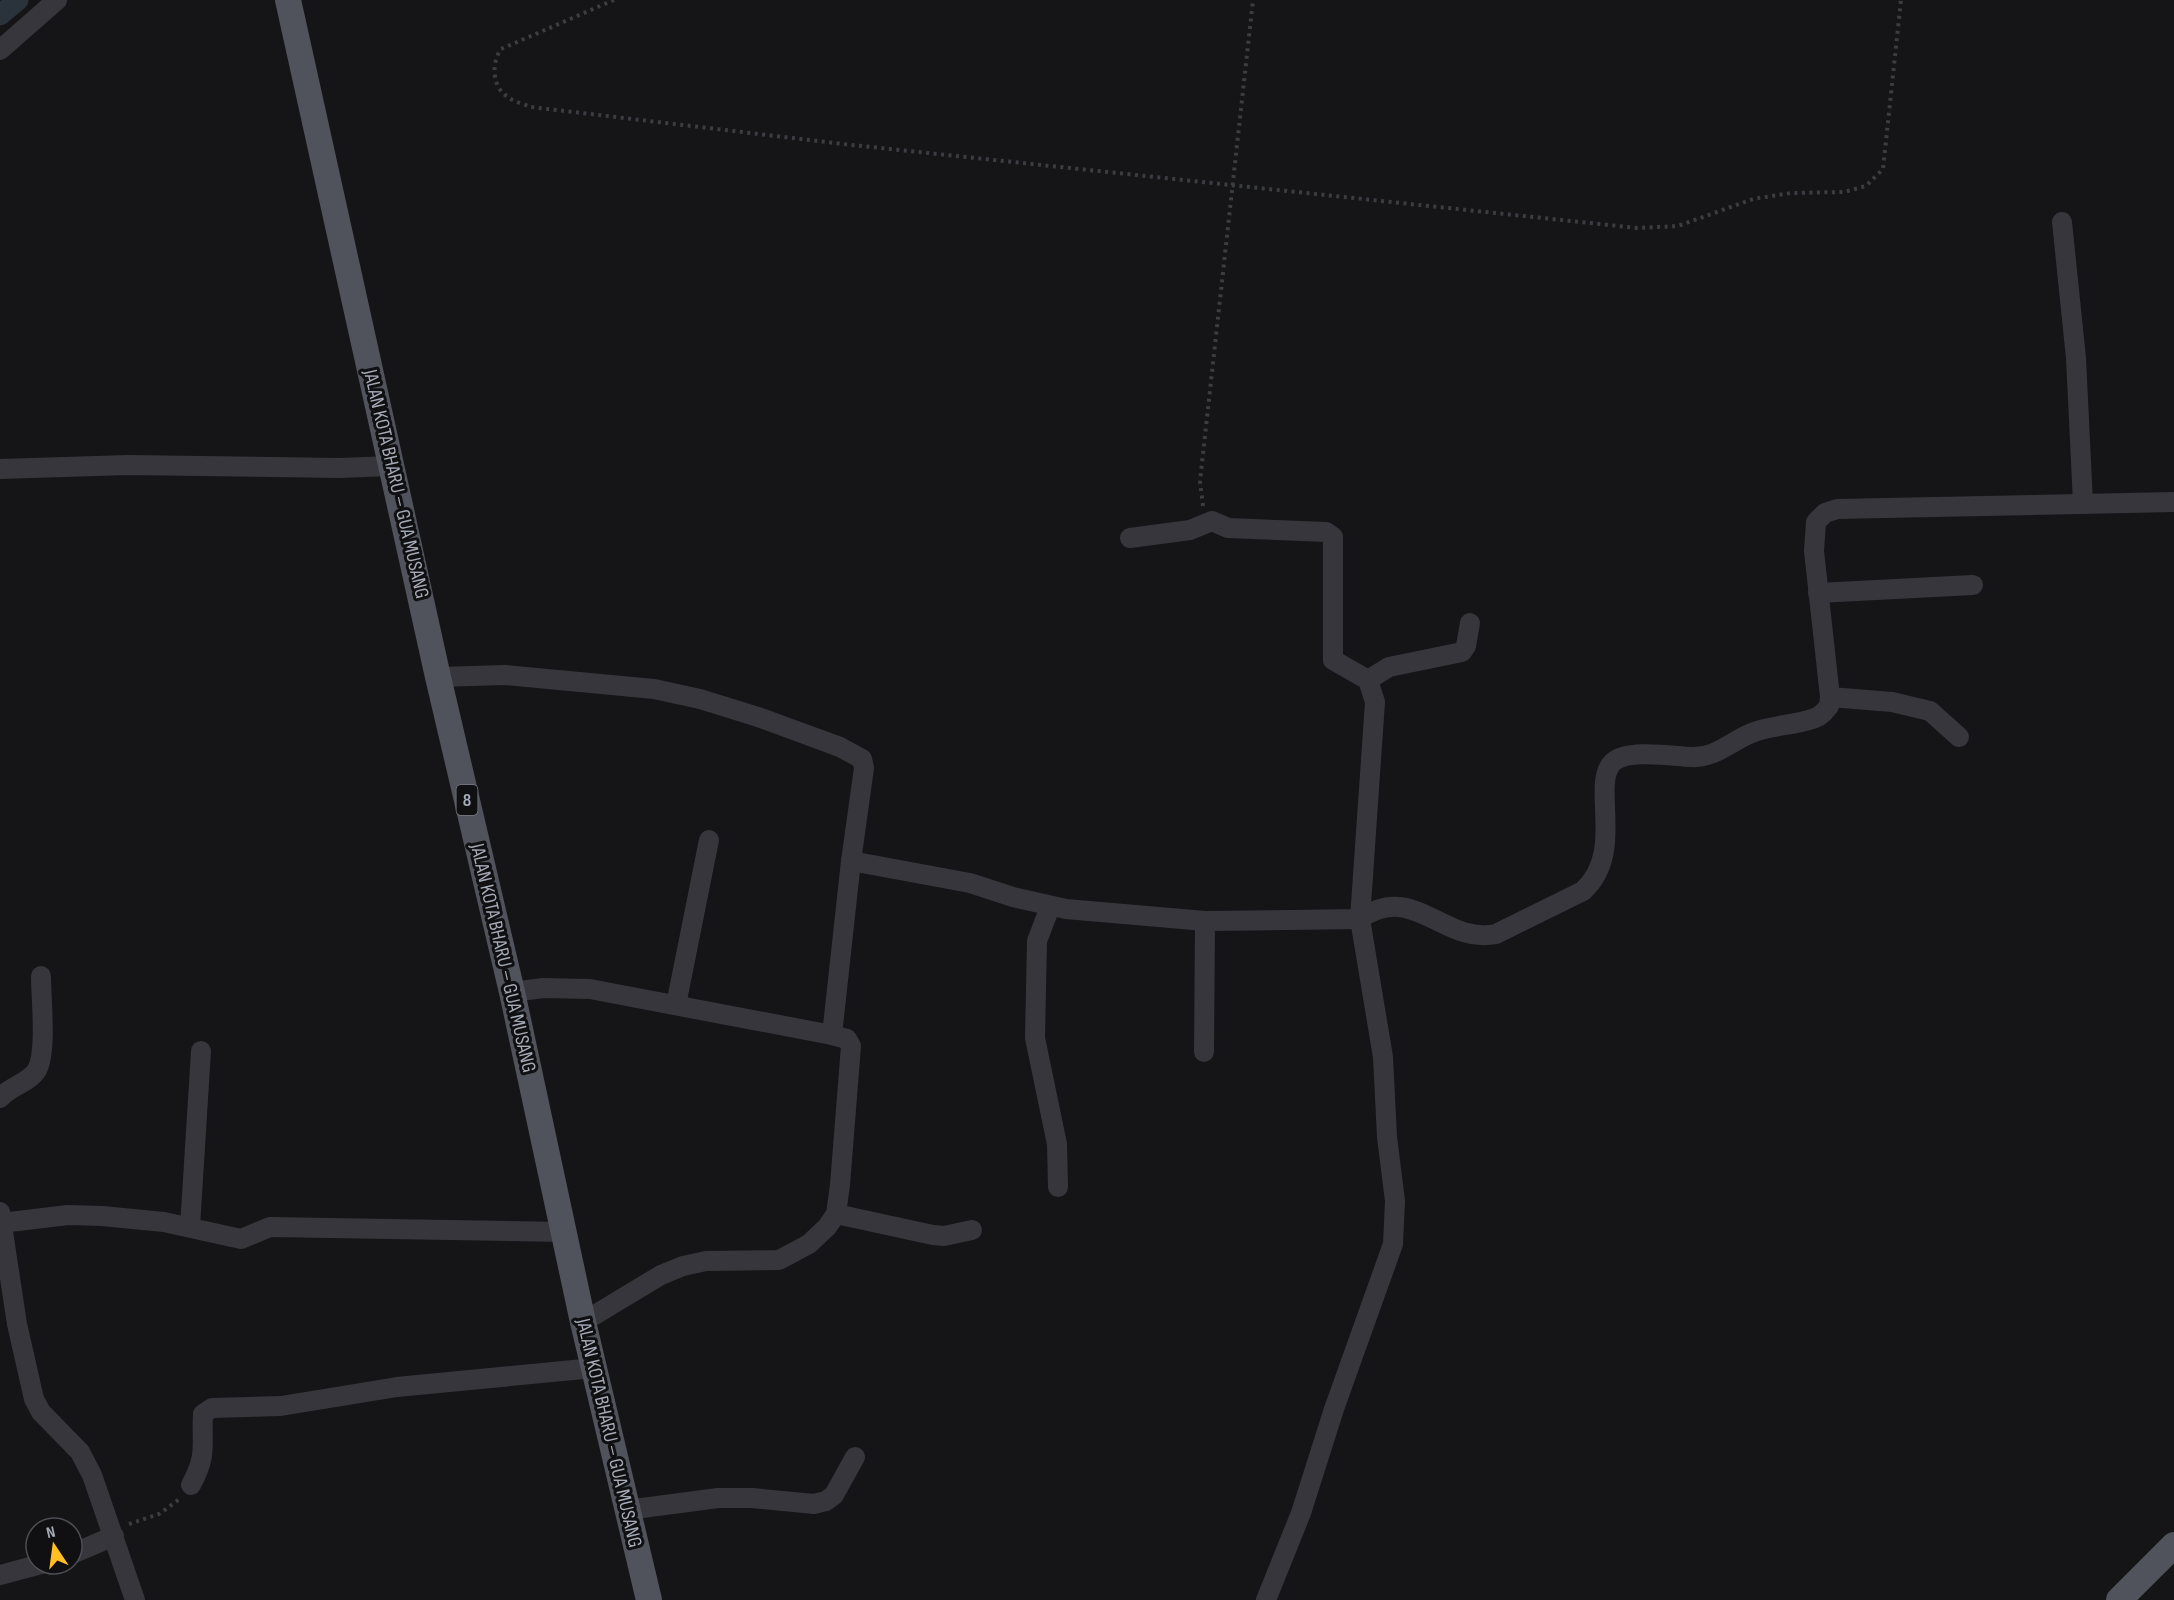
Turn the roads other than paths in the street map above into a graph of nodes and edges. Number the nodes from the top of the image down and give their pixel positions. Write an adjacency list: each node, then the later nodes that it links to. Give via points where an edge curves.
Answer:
1 (57, 0): 3 (street)
2 (288, 0): 5 (main road, JALAN KOTA BHARU – GUA MUSANG / 8)
3 (0, 50)
4 (2062, 222): 8 (street, via 2076,358)
5 (391, 466): 6 (street); 13 (main road, JALAN KOTA BHARU – GUA MUSANG / 8)
6 (0, 469)
7 (2174, 502): 8 (street)
8 (2083, 503): 11 (street, via 1838,509 1825,513 1816,522 1813,535)
9 (1130, 538): 14 (street, via 1190,530 1212,521 1228,528 1326,532 1333,537 1333,660)
10 (1973, 585): 11 (street)
11 (1818, 593): 15 (street)
12 (1470, 623): 14 (street, via 1462,652 1389,667)
13 (438, 677): 18 (street, via 505,675 654,689 748,714 840,747 862,759 864,768); 23 (main road, JALAN KOTA BHARU – GUA MUSANG / 8)
14 (1368, 680): 20 (street, via 1375,702)
15 (1830, 697): 16 (street, via 1892,702 1930,711); 20 (street, via 1829,706 1817,717 1755,732 1708,757 1641,755 1612,763 1607,776 1605,857 1593,882 1583,891 1496,934 1466,934 1407,906 1389,905)
16 (1959, 737)
17 (709, 840): 24 (street)
18 (851, 861): 19 (street, via 970,883); 25 (street)
19 (1050, 907): 21 (street); 29 (street, via 1037,941 1035,1038 1058,1144)
20 (1360, 919): 21 (street); 47 (street, via 1383,1057 1395,1201 1394,1244 1301,1513)
21 (1204, 921): 27 (street)
22 (41, 976): 28 (street, via 41,1052 37,1070)
23 (512, 992): 24 (street, via 590,989); 34 (main road, JALAN KOTA BHARU – GUA MUSANG / 8)
24 (676, 1005): 25 (street)
25 (832, 1035): 30 (street, via 847,1040 851,1046)
26 (201, 1050): 32 (street)
27 (1204, 1052)
28 (0, 1098)
29 (1058, 1187)
30 (836, 1214): 33 (street, via 933,1235); 35 (street, via 809,1244 794,1254 779,1260 706,1261 683,1266)
31 (1, 1217): 32 (street, via 102,1216); 40 (street, via 23,1357 34,1399 41,1412 80,1452)
32 (190, 1227): 34 (street, via 240,1239 270,1227)
33 (972, 1230)
34 (563, 1232): 35 (main road, JALAN KOTA BHARU – GUA MUSANG / 8)
35 (583, 1322): 36 (main road, JALAN KOTA BHARU – GUA MUSANG / 8)
36 (594, 1368): 38 (street, via 397,1387 282,1406 212,1408 203,1414 204,1451); 39 (main road, JALAN KOTA BHARU – GUA MUSANG / 8)
37 (855, 1457): 39 (street, via 834,1495 814,1504 718,1498)
38 (191, 1485)
39 (627, 1510): 46 (main road, JALAN KOTA BHARU – GUA MUSANG / 8)
40 (114, 1536): 42 (street); 45 (street)
41 (2174, 1545): 48 (main road)
42 (84, 1549)
43 (24, 1569): 44 (street)
44 (0, 1575)
45 (135, 1600)
46 (649, 1600)
47 (1266, 1600)
48 (2119, 1600)

